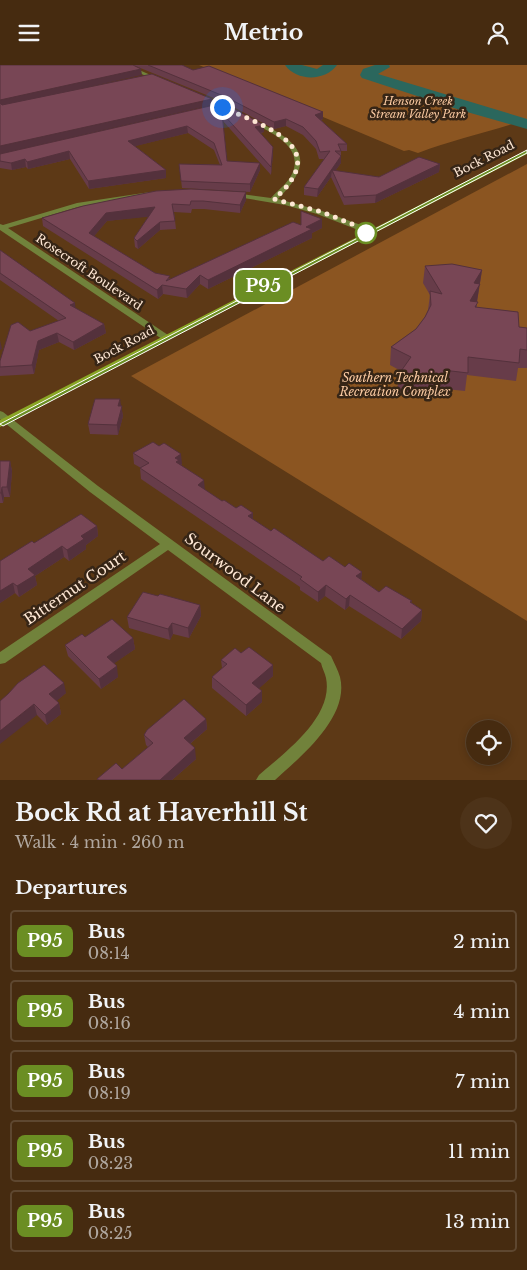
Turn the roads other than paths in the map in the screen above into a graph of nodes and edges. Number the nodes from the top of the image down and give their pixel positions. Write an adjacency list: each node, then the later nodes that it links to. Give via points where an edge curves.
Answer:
1 (124, 65): 2 (street)
2 (153, 77): 3 (street); 4 (street)
3 (143, 79)
4 (170, 85)
5 (248, 119): 9 (street, via 279,135 297,155 299,165 292,183)
6 (527, 151): 11 (main road, Bock Road)
7 (156, 193): 10 (street, via 77,205)
8 (223, 194): 9 (street)
9 (274, 199): 11 (street, via 322,212)
10 (1, 227): 12 (street, Rosecroft Boulevard)
11 (369, 231): 12 (main road, Bock Road)
12 (165, 337): 13 (main road, Bock Road)
13 (2, 420): 14 (street, Sourwood Lane)
14 (168, 544): 15 (street, Bitternut Court); 16 (street, Sourwood Lane, via 322,655 329,665 335,696 327,715)
15 (0, 659)
16 (264, 780)

